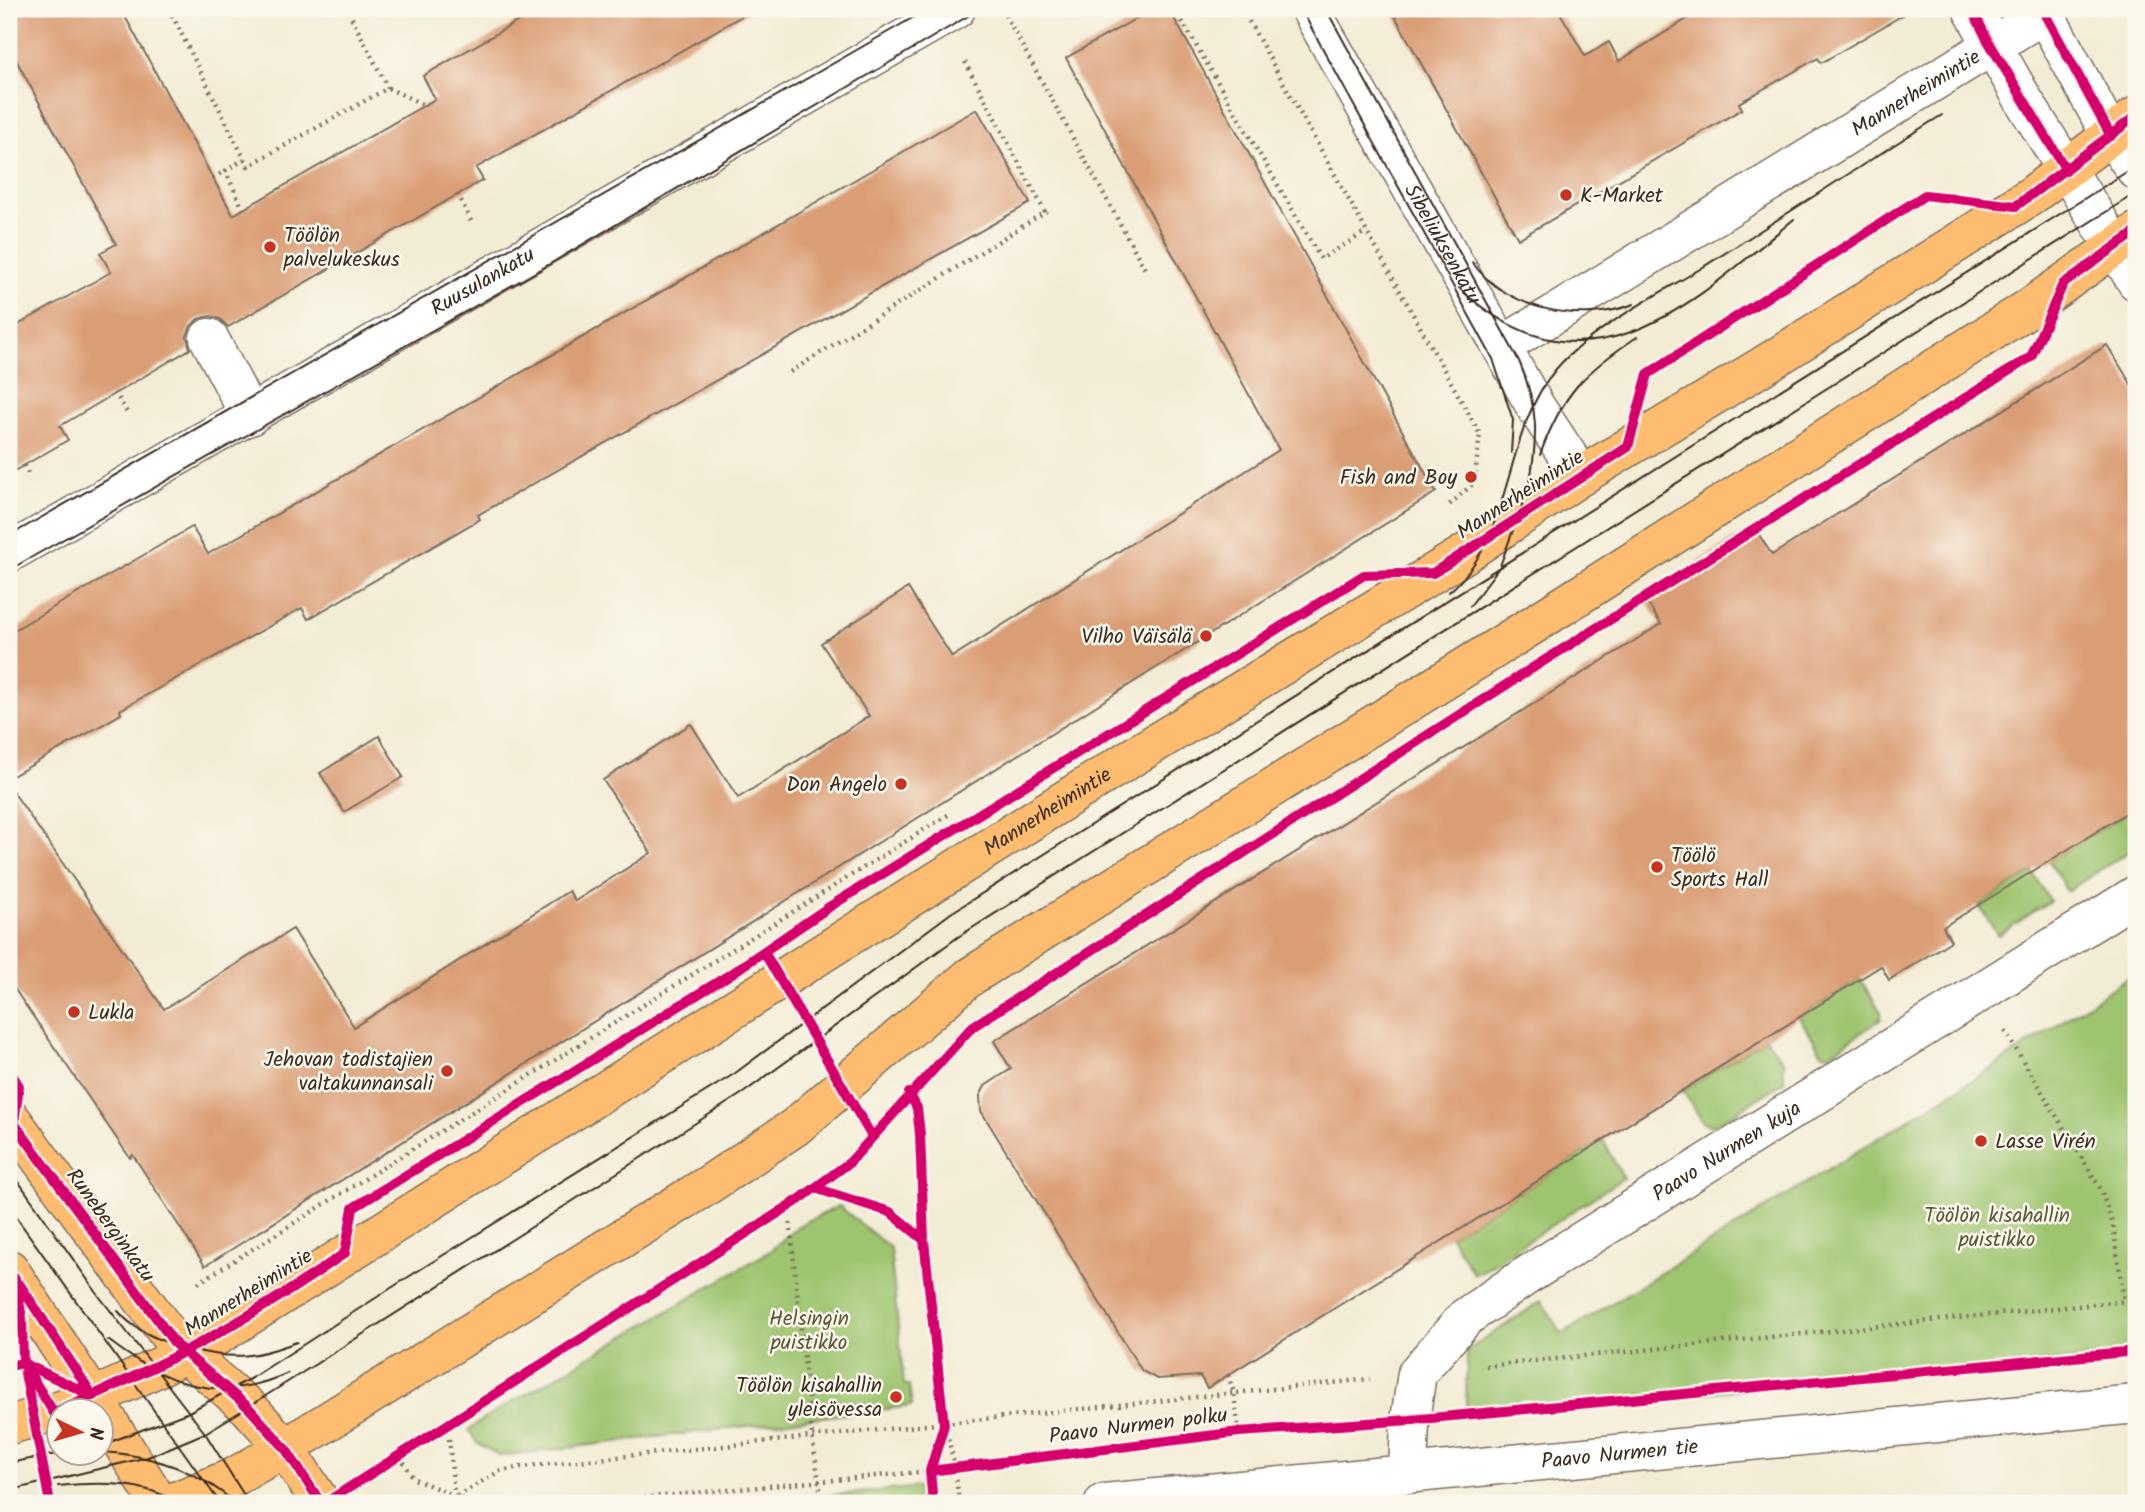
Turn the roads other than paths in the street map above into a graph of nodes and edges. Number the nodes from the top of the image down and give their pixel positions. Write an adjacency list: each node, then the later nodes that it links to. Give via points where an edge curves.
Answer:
1 (1311, 9): 12 (street, Sibeliuksenkatu)
2 (1972, 9): 5 (street)
3 (2043, 11): 5 (street, Mannerheimintie); 6 (street)
4 (948, 13): 13 (street, Ruusulankatu)
5 (1992, 47): 7 (street); 12 (street, Mannerheimintie)
6 (2123, 126): 7 (main road, Mannerheimintie); 8 (street)
7 (2066, 170): 9 (street); 14 (main road, Mannerheimintie, via 1761,367)
8 (2136, 170)
9 (2125, 239): 10 (street); 26 (main road, via 2029,308 971,976 794,1126 705,1187)
10 (2136, 281)
11 (209, 338): 13 (street)
12 (1502, 346): 14 (street, Sibeliuksenkatu)
13 (250, 416): 15 (street, Ruusulankatu)
14 (1581, 476): 19 (main road, Mannerheimintie, via 1463,555 1131,758)
15 (9, 553)
16 (2136, 895): 27 (street, Paavo Nurmen kuja, via 1466,1317 1417,1373)
17 (9, 1116): 19 (main road, Runeberginkatu, via 131,1287)
18 (9, 1269): 20 (main road)
19 (185, 1353): 21 (main road, Mannerheimintie); 26 (main road, Runeberginkatu, via 248,1407)
20 (92, 1396)
21 (114, 1396)
22 (2136, 1404): 27 (street, Paavo Nurmen tie)
23 (46, 1417): 24 (main road, Mannerheimintie)
24 (9, 1425)
25 (116, 1435): 28 (main road)
26 (285, 1448): 29 (main road, via 234,1477); 30 (main road, Runeberginkatu)
27 (1408, 1474): 31 (street, Paavo Nurmen tie)
28 (159, 1503)
29 (171, 1503)
30 (321, 1503)
31 (1104, 1503)

